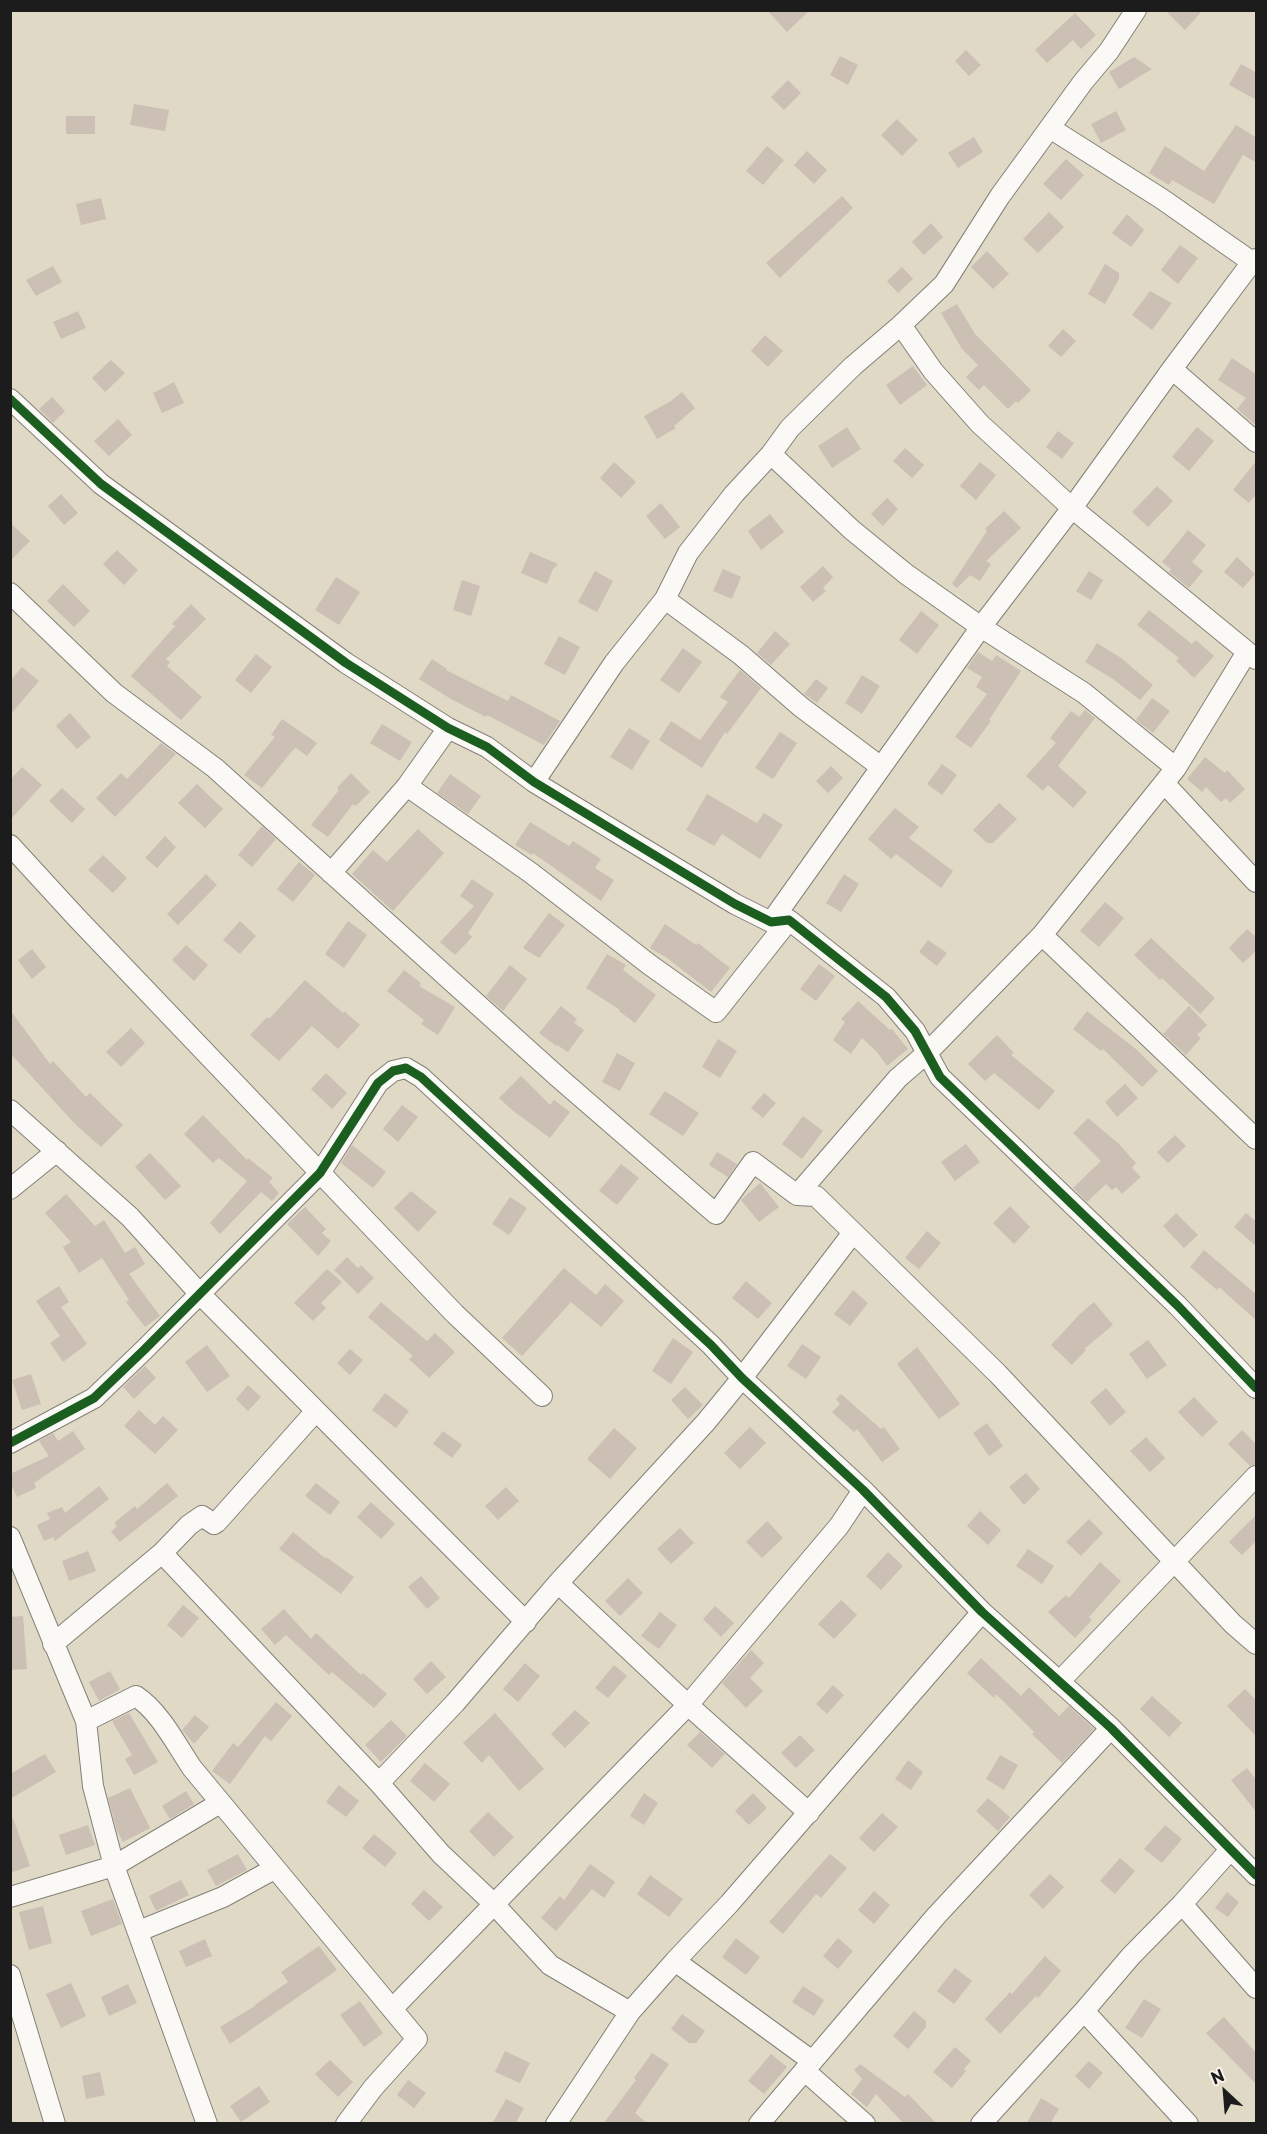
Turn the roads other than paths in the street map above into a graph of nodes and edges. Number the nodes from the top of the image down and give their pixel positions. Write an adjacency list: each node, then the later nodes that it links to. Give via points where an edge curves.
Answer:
1 (1136, 10): 2 (street)
2 (1050, 128): 3 (street); 4 (street, via 1000,196 944,284)
3 (1254, 260): 5 (street)
4 (901, 325): 8 (street, via 790,428); 9 (street, via 933,371 980,424)
5 (1172, 369): 7 (street); 9 (street)
6 (10, 399): 14 (street, via 101,484 346,663)
7 (1257, 442)
8 (771, 454): 11 (street, via 688,553); 12 (street, via 852,530)
9 (1072, 508): 12 (street); 13 (street)
10 (10, 593): 20 (street, via 114,693 215,768)
11 (665, 600): 15 (street); 17 (street, via 614,663)
12 (981, 627): 15 (street); 16 (street, via 1084,693)
13 (1252, 656): 16 (street)
14 (448, 728): 17 (street, via 487,747); 18 (street)
15 (881, 767): 22 (street)
16 (1170, 776): 21 (street); 23 (street)
17 (534, 782): 22 (street, via 735,904)
18 (407, 786): 20 (street); 22 (street, via 716,1012)
19 (10, 845): 28 (street)
20 (331, 873): 30 (street, via 716,1214 753,1162)
21 (1257, 882)
22 (780, 921): 24 (street, via 886,997 915,1031)
23 (1042, 935): 24 (street); 26 (street)
24 (927, 1053): 30 (street, via 898,1078); 34 (street, via 940,1077 1178,1306)
25 (10, 1110): 27 (street)
26 (1257, 1140)
27 (57, 1151): 29 (street); 32 (street, via 130,1217)
28 (320, 1173): 32 (street); 33 (street, via 378,1083 393,1071 406,1068 421,1077); 35 (street, via 455,1314)
29 (10, 1189)
30 (797, 1195): 31 (street, via 816,1196)
31 (852, 1233): 33 (street); 42 (street, via 998,1374)
32 (200, 1294): 36 (street); 37 (street, via 94,1398)
33 (742, 1378): 39 (street); 43 (street)
34 (1257, 1388)
35 (542, 1396)
36 (315, 1412): 41 (street, via 217,1522 202,1516); 45 (street)
37 (10, 1443)
38 (1257, 1476): 42 (street)
39 (863, 1490): 44 (street); 49 (street, via 839,1526)
40 (10, 1538): 46 (street)
41 (162, 1553): 46 (street); 52 (street)
42 (1176, 1561): 47 (street, via 1233,1624); 48 (street)
43 (558, 1584): 45 (street); 49 (street)
44 (982, 1612): 48 (street); 54 (street)
45 (526, 1622): 52 (street)
46 (52, 1644): 50 (street)
47 (1257, 1644)
48 (1059, 1682): 51 (street)
49 (688, 1705): 54 (street); 60 (street)
50 (86, 1721): 53 (street, via 136,1695 165,1727); 56 (street, via 93,1786)
51 (1111, 1728): 55 (street); 69 (street, via 936,1916)
52 (379, 1783): 60 (street, via 441,1854)
53 (220, 1803): 56 (street); 57 (street)
54 (809, 1813): 63 (street)
55 (1230, 1850): 58 (street); 61 (street)
56 (114, 1866): 59 (street); 62 (street)
57 (274, 1869): 62 (street, via 223,1897); 66 (street)
58 (1257, 1875)
59 (10, 1897)
60 (493, 1903): 66 (street); 68 (street, via 550,1965)
61 (1182, 1904): 65 (street); 67 (street)
62 (140, 1931): 72 (street)
63 (675, 1961): 68 (street); 69 (street)
64 (10, 1975): 71 (street)
65 (1257, 1988)
66 (392, 2009): 73 (street, via 417,2039)
67 (1084, 2011): 70 (street); 77 (street)
68 (630, 2012): 74 (street)
69 (808, 2066): 75 (street); 76 (street)
70 (988, 2121)
71 (55, 2124)
72 (207, 2124)
73 (346, 2124)
74 (556, 2124)
75 (759, 2124)
76 (866, 2124)
77 (1188, 2124)

